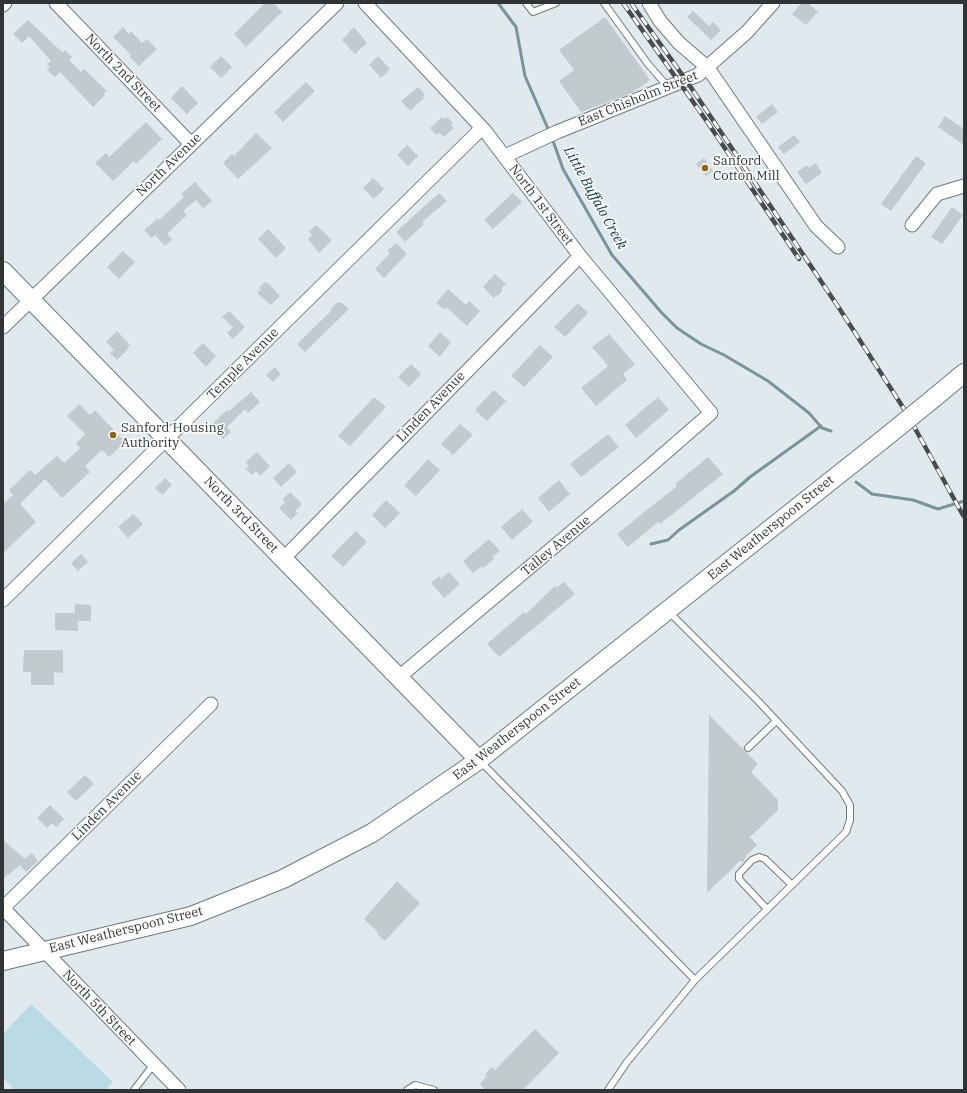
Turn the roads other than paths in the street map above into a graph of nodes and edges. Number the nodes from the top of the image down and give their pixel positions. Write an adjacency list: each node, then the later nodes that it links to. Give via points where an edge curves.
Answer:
1 (5, 3): 10 (street)
2 (56, 3): 14 (street, North 2nd Street)
3 (337, 3): 14 (street, North Avenue)
4 (365, 3): 13 (street, North 1st Street)
5 (526, 3): 6 (lane, via 533,12)
6 (556, 3)
7 (604, 3): 12 (lane)
8 (649, 3): 11 (street, via 660,21 679,42)
9 (773, 3): 11 (street, East Chisholm Street, via 747,32)
10 (3, 5)
11 (708, 68): 12 (street, East Chisholm Street, via 698,75); 18 (street, via 816,226)
12 (668, 87): 15 (street, East Chisholm Street, via 551,134)
13 (482, 128): 15 (street, North 1st Street); 25 (street, Temple Avenue)
14 (191, 144): 21 (street, North Avenue)
15 (505, 156): 19 (street, North 1st Street)
16 (964, 186): 17 (street, via 937,194)
17 (912, 226)
18 (838, 247)
19 (580, 256): 24 (street, North 1st Street); 26 (street, Linden Avenue)
20 (3, 271): 21 (street, North 3rd Street)
21 (31, 300): 22 (street, North Avenue); 25 (street, North 3rd Street)
22 (3, 327)
23 (964, 373): 28 (street, East Weatherspoon Street, bridge)
24 (711, 413): 29 (street, Talley Avenue)
25 (166, 440): 26 (street, North 3rd Street); 27 (street, Temple Avenue)
26 (283, 559): 29 (street, North 3rd Street)
27 (5, 594)
28 (668, 611): 31 (lane); 33 (street, East Weatherspoon Street)
29 (399, 678): 33 (street, North 3rd Street)
30 (211, 704): 35 (street, Linden Avenue)
31 (776, 722): 32 (lane); 34 (lane, via 842,791 850,805 850,820 846,832)
32 (748, 748)
33 (479, 760): 37 (street, East Weatherspoon Street, via 372,833 283,879 191,916); 39 (lane)
34 (792, 885): 36 (lane); 36 (lane, via 765,859 758,857 752,860 739,874 739,879)
35 (3, 908): 37 (street, North 5th Street)
36 (767, 909): 39 (lane)
37 (44, 951): 38 (street, East Weatherspoon Street); 40 (street, North 5th Street)
38 (3, 961)
39 (694, 980): 45 (lane, via 627,1062)
40 (154, 1064): 41 (lane); 42 (street, North 5th Street)
41 (134, 1090)
42 (179, 1090)
43 (407, 1090): 44 (lane, via 415,1085)
44 (434, 1090)
45 (608, 1090)

